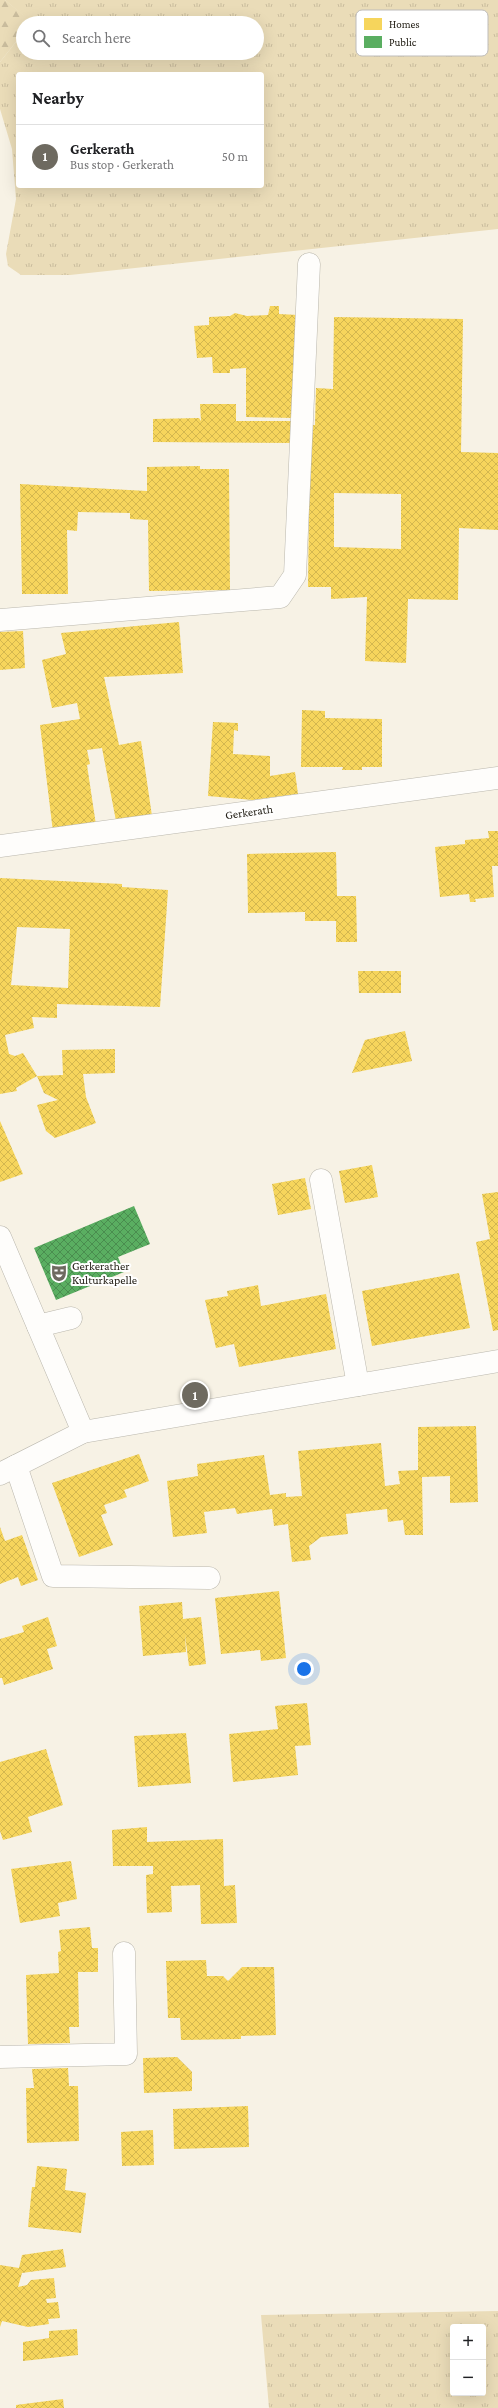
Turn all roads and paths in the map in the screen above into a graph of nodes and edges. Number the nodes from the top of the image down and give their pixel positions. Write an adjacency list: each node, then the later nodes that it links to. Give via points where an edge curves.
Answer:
1 (309, 264): 2 (street, via 295,575 280,597)
2 (0, 620)
3 (498, 778): 4 (street, Gerkerath)
4 (0, 846)
5 (321, 1180): 10 (street)
6 (0, 1237): 8 (street)
7 (71, 1318): 8 (street)
8 (38, 1326): 11 (street)
9 (498, 1361): 10 (street)
10 (358, 1385): 11 (street)
11 (83, 1432): 12 (street)
12 (8, 1470): 13 (street, via 53,1576)
13 (209, 1578)
14 (124, 1953): 15 (street, via 126,2054)
15 (0, 2057)

